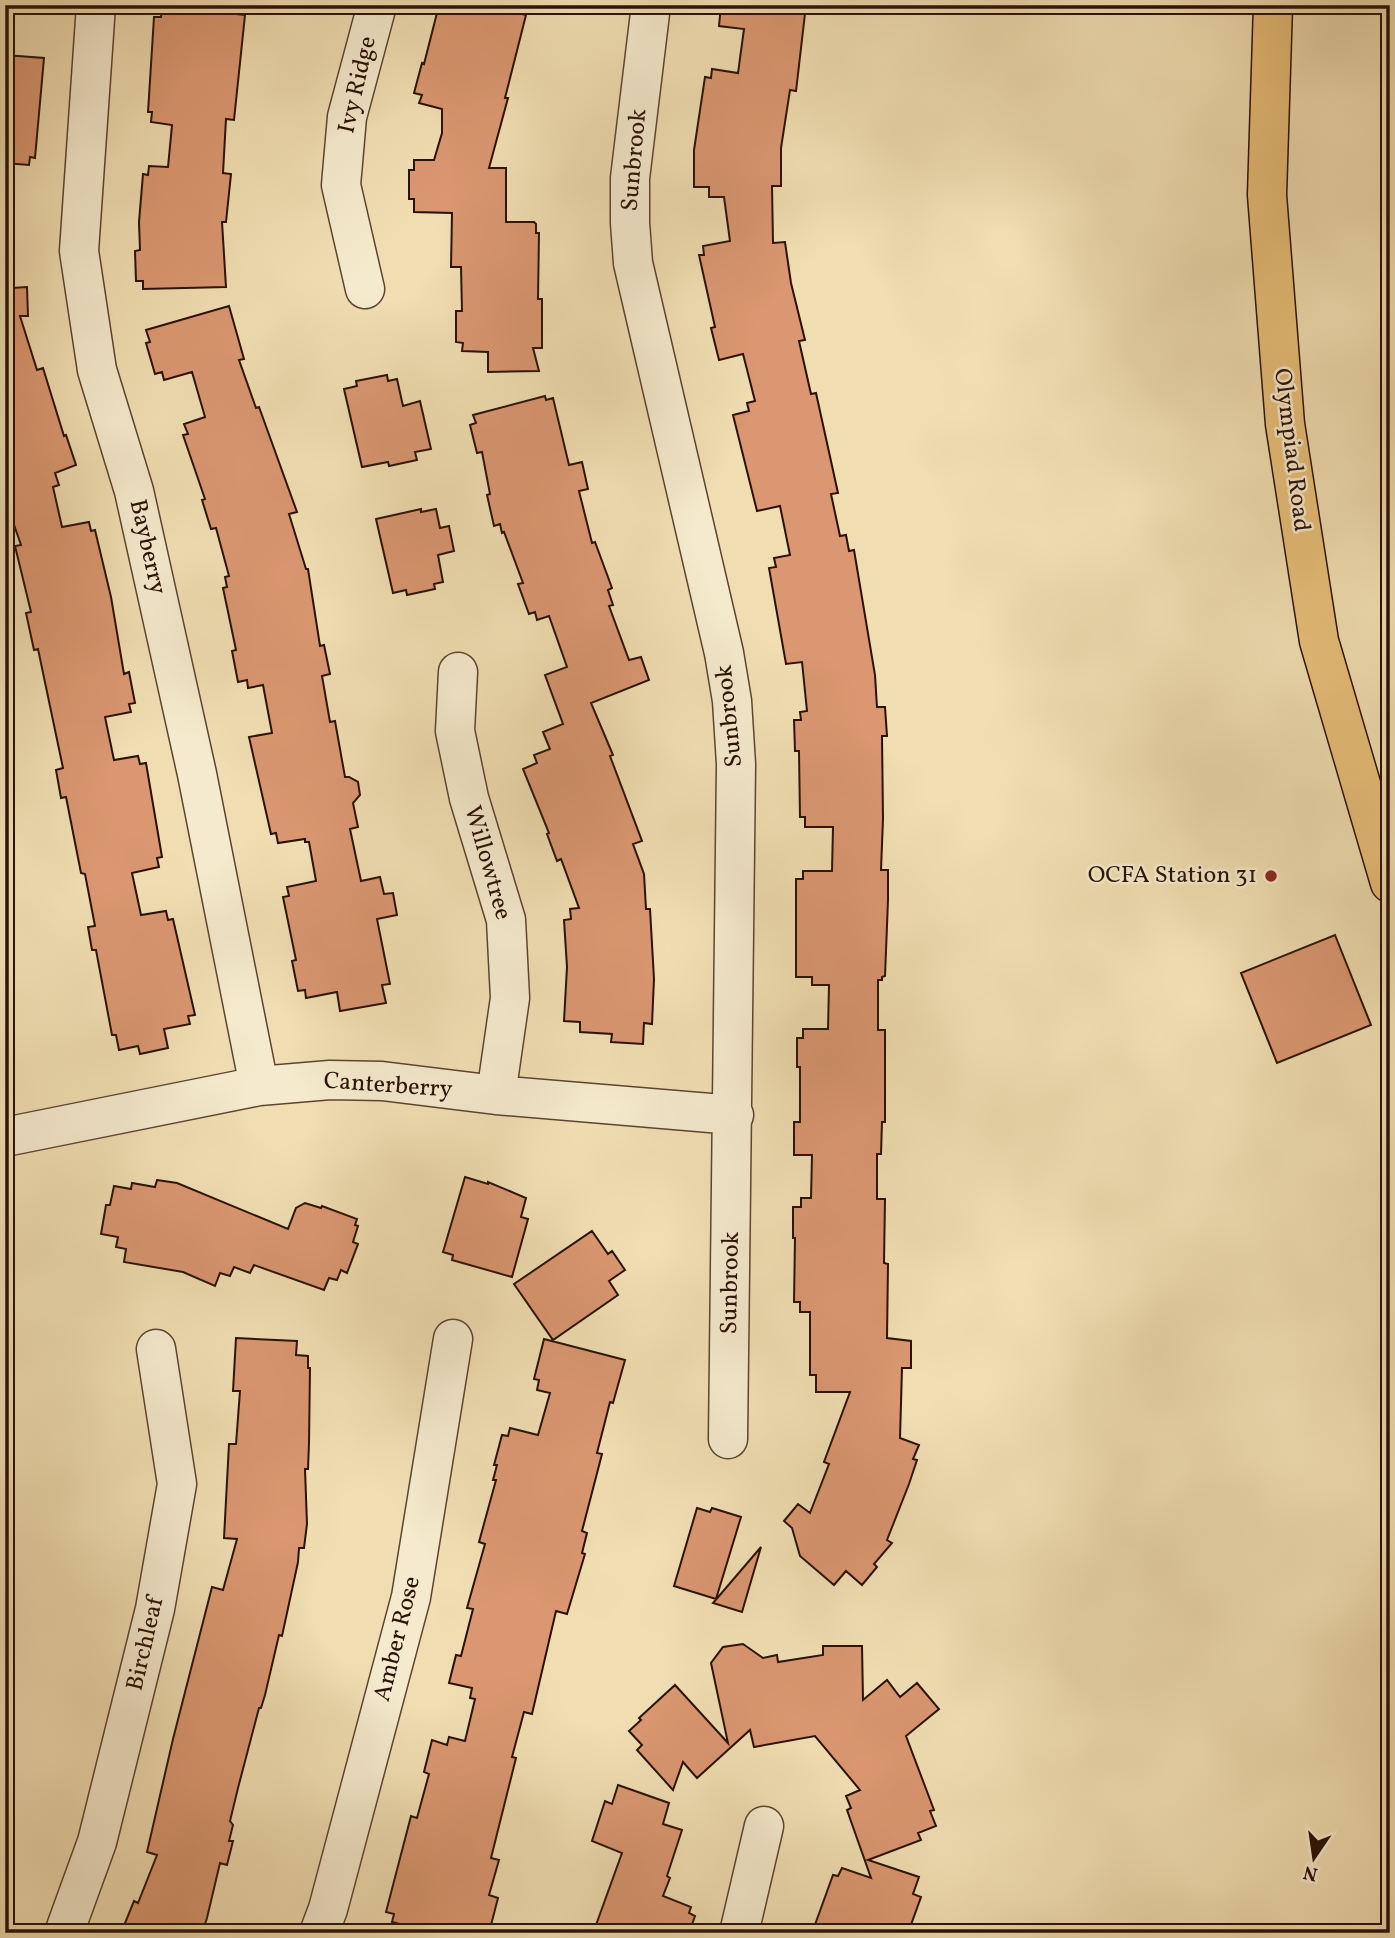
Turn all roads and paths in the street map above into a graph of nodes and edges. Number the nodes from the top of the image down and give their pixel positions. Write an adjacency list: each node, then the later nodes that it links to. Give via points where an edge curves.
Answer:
1 (96, 5): 8 (street, Bayberry, via 79,251 97,370 134,491)
2 (377, 5): 5 (street, Ivy Ridge, via 346,117 341,185)
3 (651, 5): 10 (street, Sunbrook, via 630,178 629,223 633,263 732,701 736,764)
4 (1273, 5): 7 (main road, Olympiad Road, via 1266,194 1285,424 1319,641)
5 (365, 289)
6 (458, 672): 9 (street, Willowtree, via 455,732 469,798 506,920 510,998)
7 (1390, 883)
8 (259, 1086): 9 (street, Canterberry, via 382,1081); 11 (street, Canterberry)
9 (496, 1095): 10 (street, Canterberry)
10 (734, 1115): 14 (street, Sunbrook)
11 (5, 1137)
12 (453, 1339): 17 (street, Amber Rose, via 411,1597)
13 (156, 1349): 16 (street, Birchleaf, via 177,1484 155,1609 97,1842)
14 (728, 1439)
15 (764, 1826): 18 (street)
16 (64, 1933)
17 (318, 1933)
18 (739, 1933)

